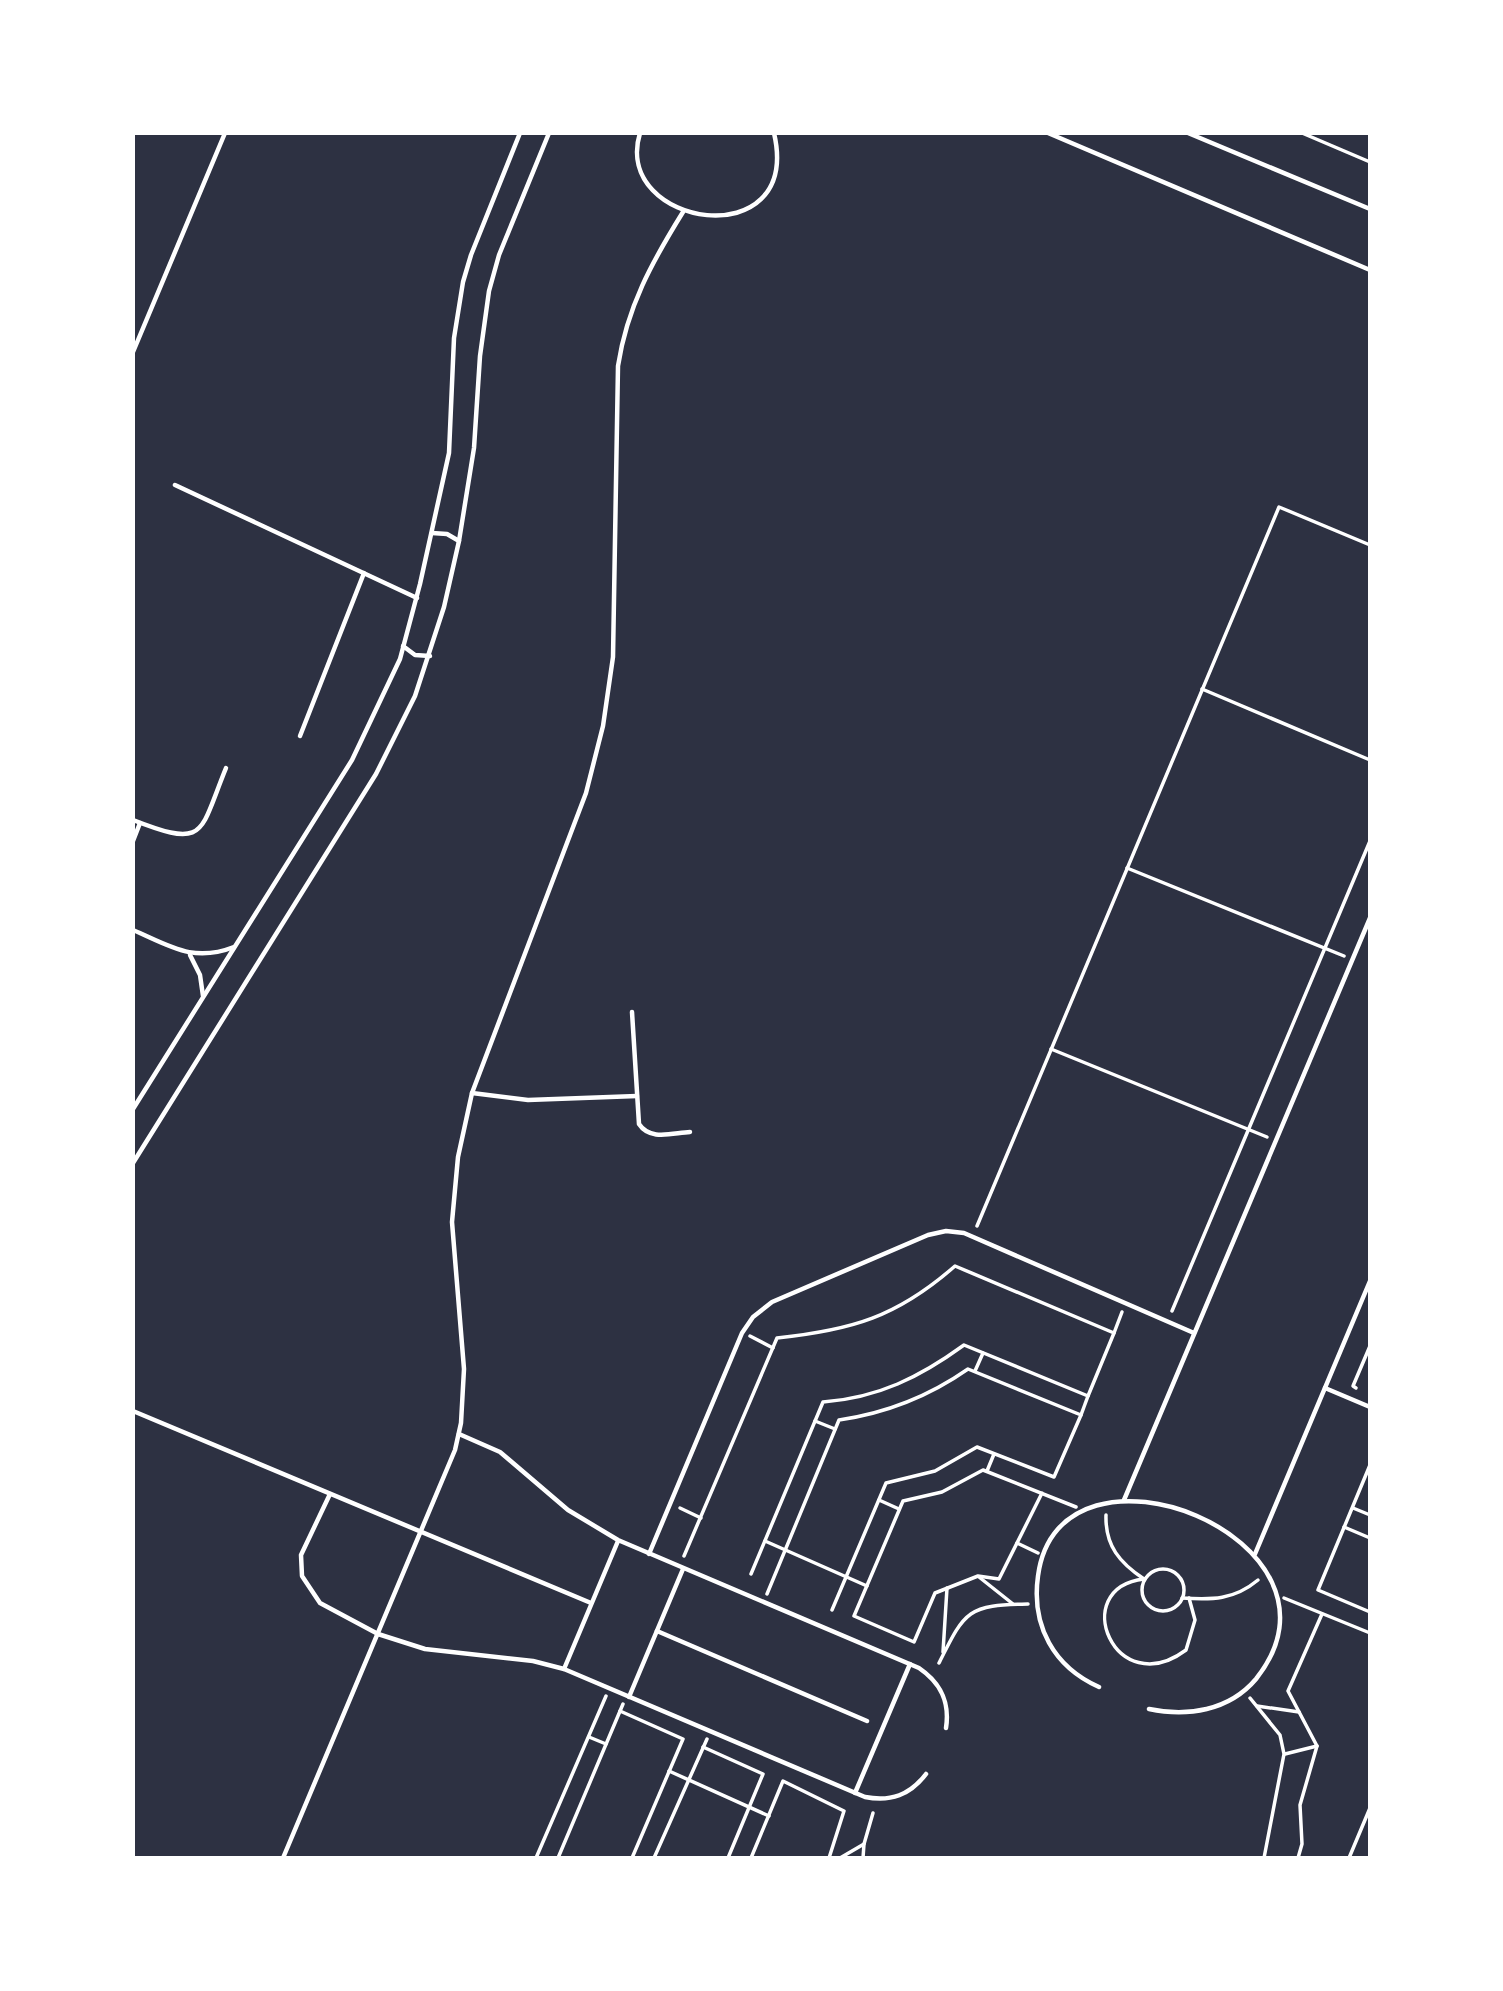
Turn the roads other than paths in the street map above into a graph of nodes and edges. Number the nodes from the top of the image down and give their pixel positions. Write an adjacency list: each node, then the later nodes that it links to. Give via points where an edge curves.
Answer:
1 (225, 133): 11 (lane)
2 (520, 133): 13 (lane, via 463,282 454,338 449,453)
3 (549, 133): 14 (lane, via 489,291 474,448)
4 (640, 133): 9 (lane, via 637,163 651,187)
5 (774, 133): 9 (lane, via 779,160 775,180 764,197 747,210 727,215)
6 (1048, 133): 10 (lane)
7 (1188, 133): 8 (lane)
8 (1370, 209)
9 (683, 212): 30 (lane, via 641,284 621,345 613,657 603,726 586,793)
10 (1370, 270)
11 (133, 352)
12 (175, 485): 15 (lane)
13 (432, 533): 14 (lane); 16 (lane)
14 (459, 541): 18 (lane)
15 (364, 573): 16 (lane); 19 (lane)
16 (417, 598): 17 (lane)
17 (404, 646): 18 (lane, via 415,654); 26 (lane, via 352,760)
18 (430, 656): 34 (lane, via 398,736 376,774)
19 (300, 736)
20 (226, 768): 22 (lane, via 204,823 195,831 172,835)
21 (133, 820): 22 (lane)
22 (141, 823): 23 (lane)
23 (133, 841)
24 (1370, 918): 36 (lane)
25 (133, 930): 27 (lane)
26 (235, 947): 27 (lane, via 214,954); 28 (lane)
27 (190, 954): 28 (lane)
28 (203, 997): 32 (lane)
29 (632, 1012): 31 (lane)
30 (472, 1093): 31 (lane, via 528,1100); 40 (lane, via 458,1157 453,1211 464,1341)
31 (637, 1096): 33 (lane, via 639,1124 645,1131 654,1135)
32 (133, 1109)
33 (690, 1132)
34 (133, 1163)
35 (1370, 1281): 37 (lane)
36 (1194, 1333): 42 (lane); 44 (lane, via 964,1234 946,1231 772,1302 752,1317)
37 (1325, 1388): 38 (lane); 45 (lane)
38 (1370, 1407)
39 (133, 1410): 41 (lane)
40 (458, 1434): 43 (lane, via 500,1452 568,1510); 49 (lane, via 446,1475)
41 (330, 1493): 47 (lane); 49 (lane, via 304,1544 302,1576 320,1603)
42 (1124, 1500): 45 (lane, via 1146,1500 1217,1526); 52 (lane, via 1084,1511 1063,1526 1044,1555 1037,1578 1044,1634 1060,1661)
43 (618, 1541): 44 (lane); 47 (lane)
44 (649, 1554): 46 (lane)
45 (1255, 1554): 54 (lane, via 1276,1595 1278,1622 1273,1648 1261,1671 1244,1691 1223,1704 1199,1712)
46 (682, 1568): 48 (lane); 50 (lane)
47 (591, 1603): 51 (lane)
48 (657, 1631): 53 (lane); 55 (lane)
49 (378, 1634): 51 (lane, via 425,1649 525,1659); 59 (lane)
50 (910, 1664): 56 (lane, via 929,1675 942,1693); 58 (lane)
51 (564, 1669): 53 (lane)
52 (1100, 1687)
53 (629, 1697): 58 (lane)
54 (1149, 1709)
55 (867, 1721)
56 (946, 1728)
57 (926, 1774): 58 (lane, via 900,1796 876,1799)
58 (855, 1793)
59 (283, 1858)

